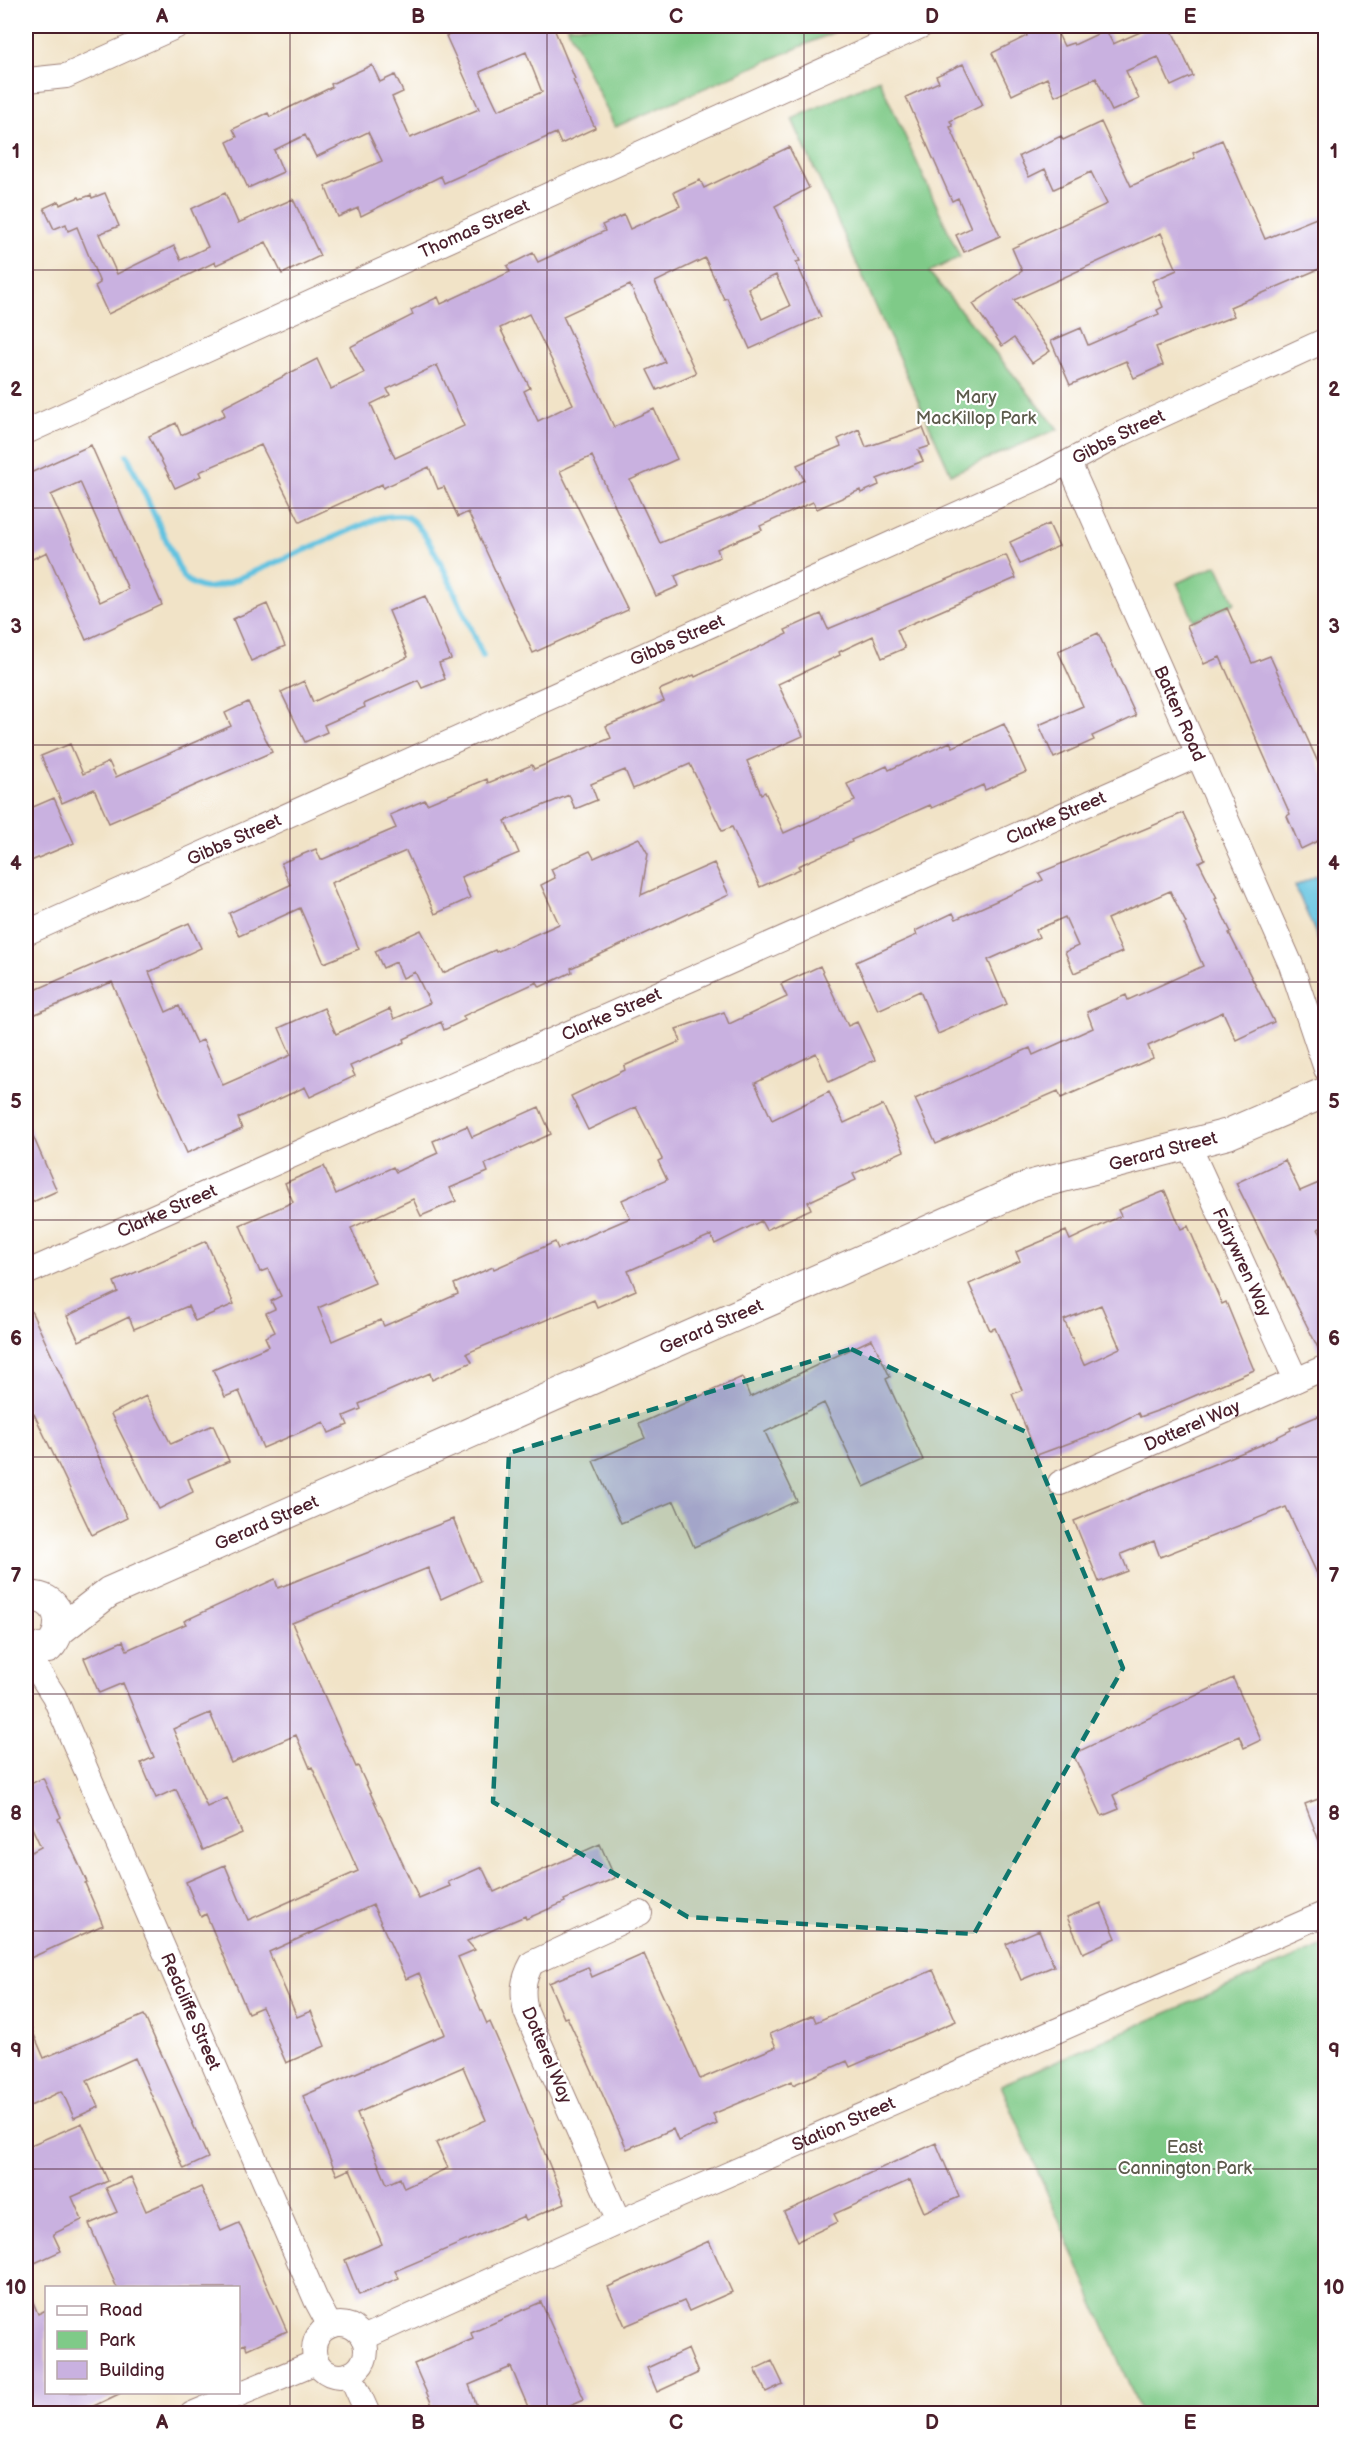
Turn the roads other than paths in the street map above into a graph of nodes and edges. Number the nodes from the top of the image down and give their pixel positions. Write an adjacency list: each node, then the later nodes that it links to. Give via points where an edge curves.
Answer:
1 (177, 26): 3 (street, via 66,76)
2 (913, 27): 5 (street, Thomas Street)
3 (28, 80)
4 (1326, 340): 6 (street, Gibbs Street, via 1123,433)
5 (26, 432)
6 (1069, 462): 7 (street, Batten Road); 8 (street, Gibbs Street)
7 (1198, 755): 9 (street, Batten Road); 14 (street, Clarke Street)
8 (26, 933)
9 (1291, 965): 10 (street, Batten Road); 11 (street, Batten Road)
10 (1326, 1019)
11 (1326, 1069)
12 (1326, 1092): 13 (street, Gerard Street, via 1228,1134)
13 (1188, 1144): 16 (street, Fairywren Way); 18 (street, Gerard Street, via 1032,1185)
14 (26, 1273)
15 (1326, 1367): 16 (street, Dotterel Way)
16 (1296, 1380): 17 (street, Dotterel Way)
17 (1060, 1483)
18 (109, 1592): 19 (street, Gerard Street); 20 (street, Gerard Street)
19 (35, 1597): 20 (street, via 57,1611)
20 (41, 1644): 24 (street, Redcliffe Street, via 54,1696)
21 (640, 1913): 23 (street, Dotterel Way, via 532,1963 524,1977 522,1994 526,2012)
22 (1326, 1913): 23 (street, Station Street)
23 (619, 2222): 25 (street, Station Street)
24 (330, 2326): 25 (street, via 345,2324); 26 (street, via 314,2345)
25 (363, 2338): 27 (street, via 366,2354)
26 (316, 2362): 27 (street, via 331,2374); 29 (street)
27 (350, 2374): 31 (street)
28 (240, 2394): 30 (street)
29 (240, 2394)
30 (192, 2414)
31 (368, 2414)

